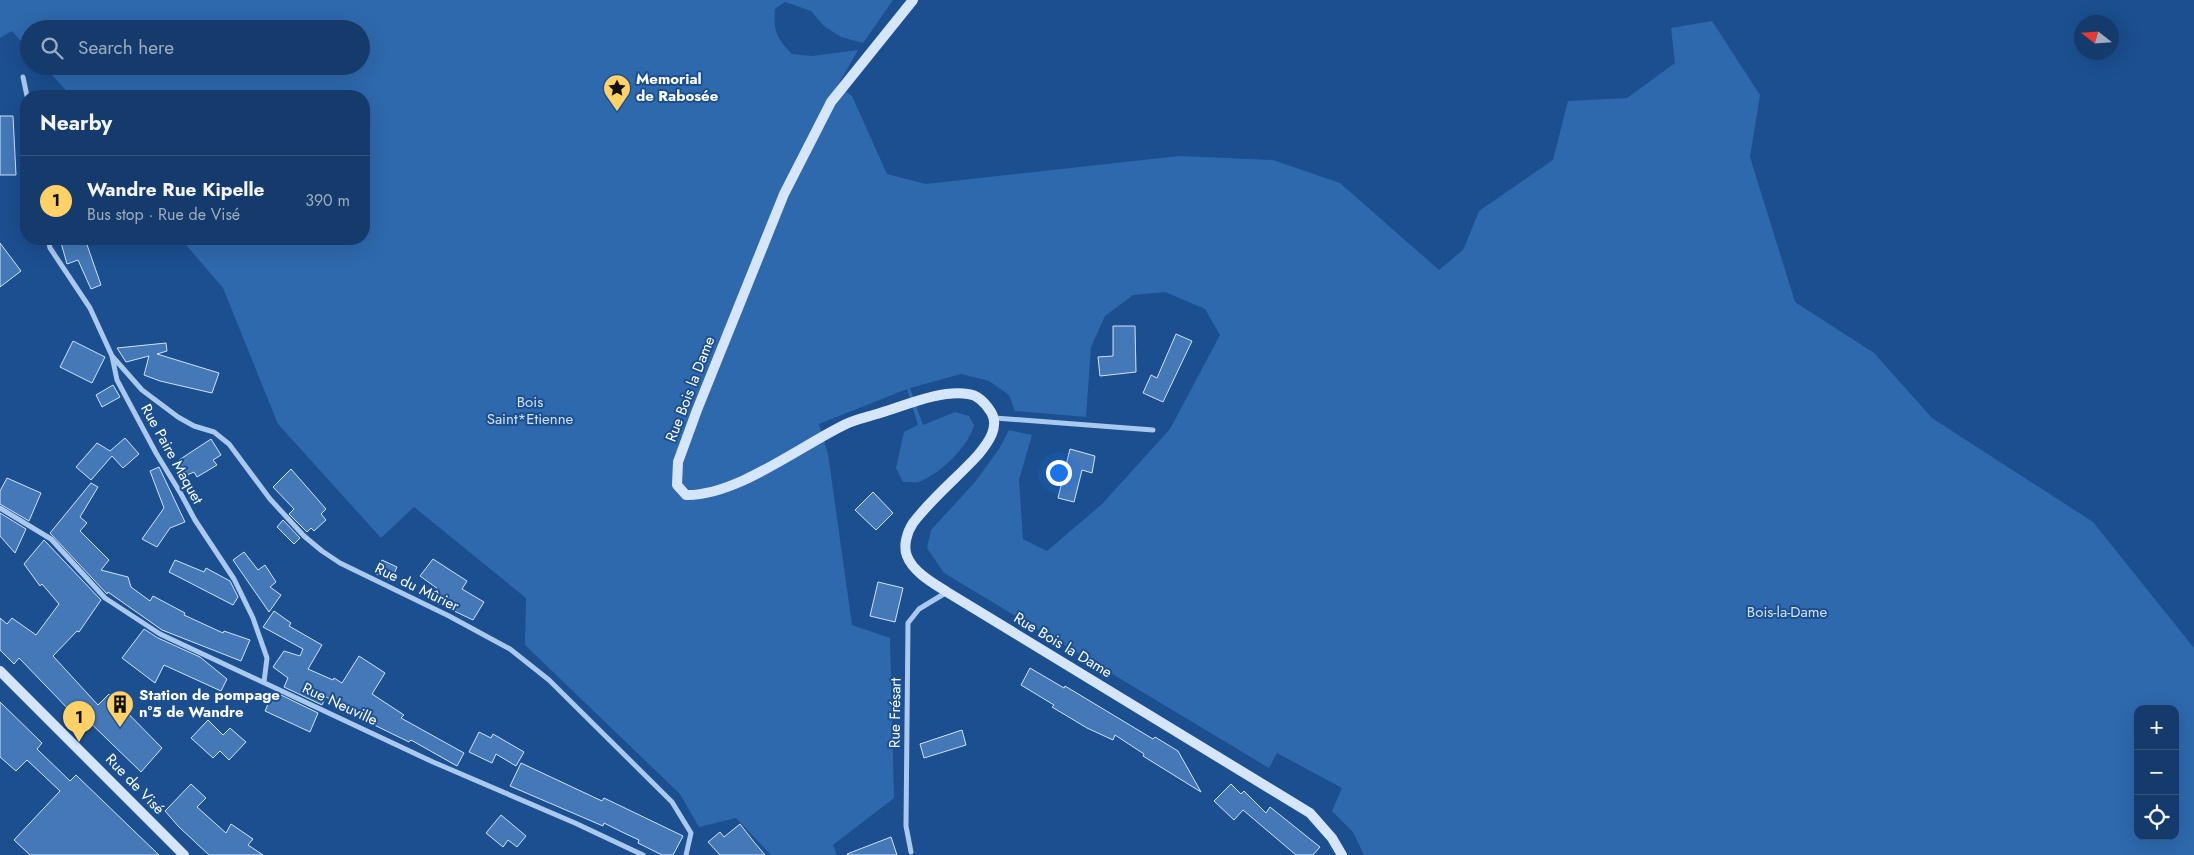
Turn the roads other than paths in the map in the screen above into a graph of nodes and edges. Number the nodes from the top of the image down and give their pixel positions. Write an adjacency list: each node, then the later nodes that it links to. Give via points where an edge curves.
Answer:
1 (913, 0): 6 (street, Rue Bois la Dame, via 831,102 784,194 681,453 676,485 686,494 720,490 845,424 929,398 970,394 986,403)
2 (23, 77): 3 (street)
3 (26, 90)
4 (49, 245): 5 (street, Rue Paire Maquet, via 90,308)
5 (112, 356): 11 (street, Rue Paire Maquet, via 117,380 156,453 234,579 253,618 267,658); 15 (street, Rue du Mûrier, via 149,396 178,417 214,432 229,444 270,499 322,551 510,649 549,680 672,802 691,833)
6 (995, 418): 7 (street); 9 (street, Rue Bois la Dame, via 987,444 912,524 905,541 910,562)
7 (1153, 430)
8 (0, 508): 11 (street, Rue Neuville, via 51,539 105,598 160,634)
9 (947, 592): 12 (street, Rue Frésart, via 919,609 908,624 906,826); 16 (street, Rue Bois la Dame, via 1310,813)
10 (0, 671): 13 (street, Rue de Visé)
11 (264, 682): 14 (street, Rue Neuville)
12 (911, 852)
13 (184, 855)
14 (643, 855)
15 (686, 855)
16 (1342, 855)

